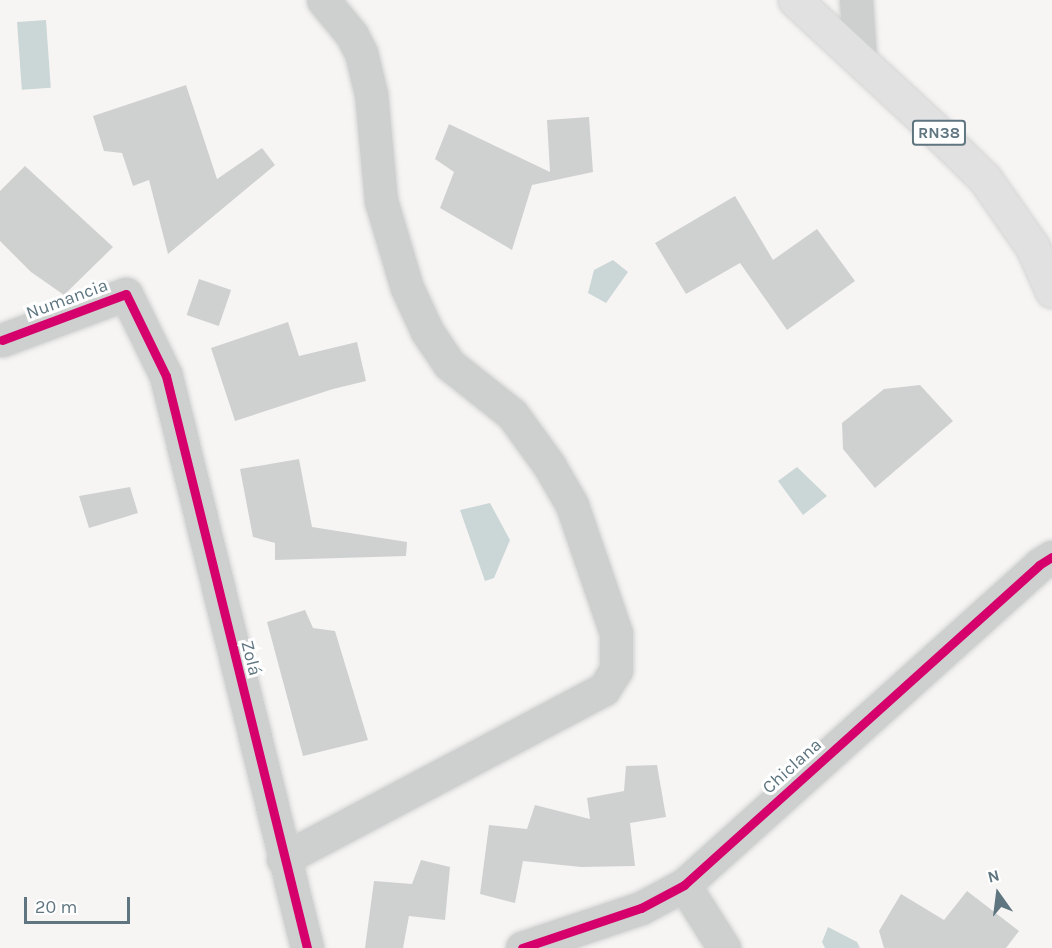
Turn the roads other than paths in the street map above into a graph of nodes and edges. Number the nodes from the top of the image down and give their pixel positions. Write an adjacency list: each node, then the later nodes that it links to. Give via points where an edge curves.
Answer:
1 (323, 0): 9 (street, via 352,35 361,53 371,94 381,201 407,288 427,331 449,364 512,414 572,505 615,633 616,670 604,689)
2 (795, 0): 4 (main road, RN38)
3 (856, 0): 4 (street)
4 (860, 59): 5 (main road, RN38, via 985,179 1032,246)
5 (1052, 291)
6 (2, 340): 7 (street, Numancia, via 126,294)
7 (166, 376): 9 (street, Zolá)
8 (1052, 557): 10 (street, Chiclana)
9 (283, 859): 11 (street, Zolá)
10 (684, 885): 12 (street, Chiclana, via 641,908); 13 (street)
11 (307, 948)
12 (522, 948)
13 (724, 948)

